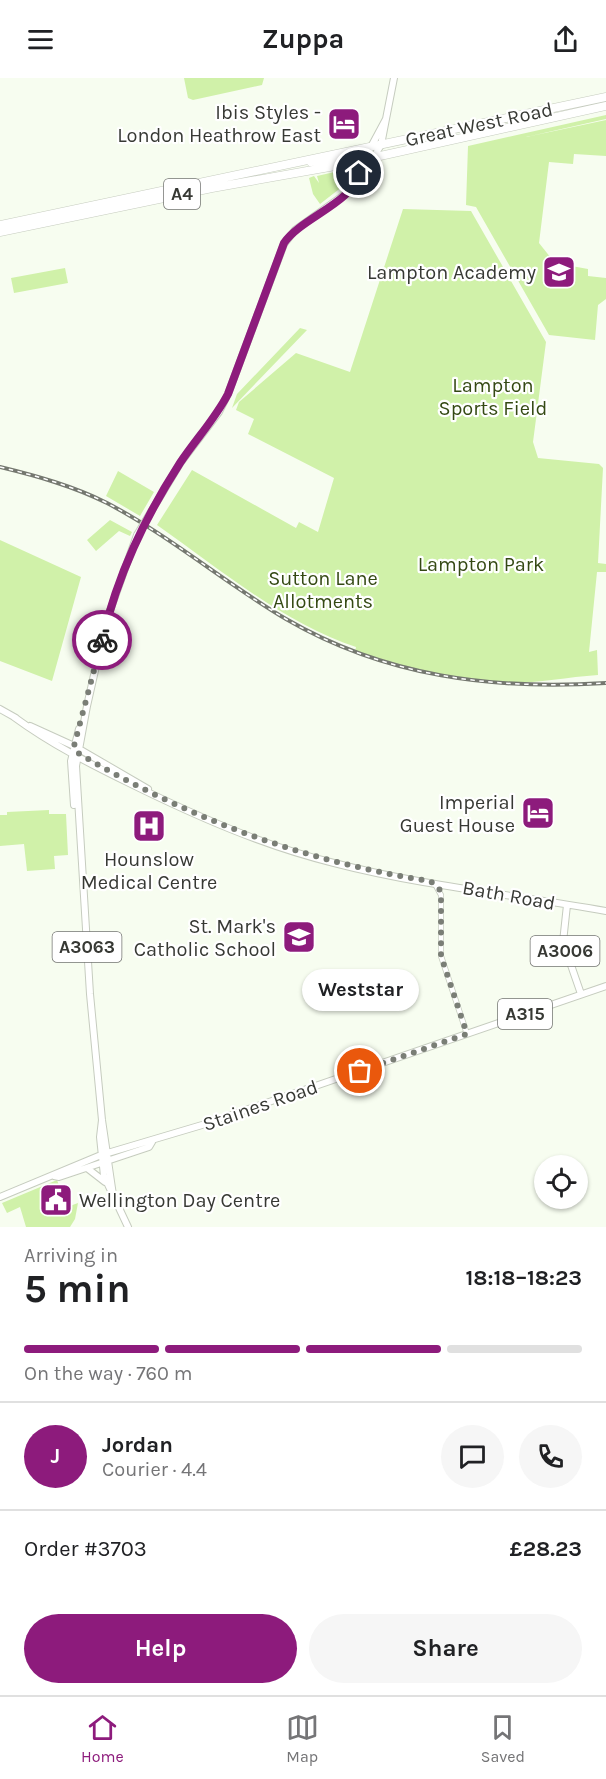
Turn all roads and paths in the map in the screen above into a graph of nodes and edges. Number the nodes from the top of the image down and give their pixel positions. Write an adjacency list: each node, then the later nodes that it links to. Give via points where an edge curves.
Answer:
1 (394, 78): 4 (main road, A3063)
2 (606, 97): 5 (highway, Great West Road / A4)
3 (606, 106): 7 (highway, Great West Road / A4)
4 (386, 119): 5 (main road, A3063); 6 (main road, A3063)
5 (381, 145): 6 (highway, Great West Road / A4); 7 (main road, A3063)
6 (371, 147): 7 (main road, A3063); 8 (highway, Great West Road / A4)
7 (368, 157): 8 (highway, A4); 10 (highway, Great West Road / A4); 13 (main road, A3063, bridge, via 358,179 344,195 295,230 284,243 219,412 181,462 137,535 106,622)
8 (304, 161): 9 (highway, Great West Road / A4)
9 (0, 225)
10 (0, 232)
11 (0, 709): 12 (main road, Bath Road / A3006)
12 (14, 717): 13 (main road, Bath Road / A3006); 13 (main road, Bath Road / A3006)
13 (75, 752): 14 (main road, Bath Road / A3006); 14 (main road, Bath Road / A3006); 23 (main road, A3063)
14 (172, 803): 15 (main road, Bath Road / A3006, via 244,834 320,859)
15 (430, 881): 16 (main road, Bath Road / A3006); 17 (street)
16 (453, 885): 17 (street); 18 (main road, Bath Road / A3006)
17 (441, 895): 22 (street, via 441,956)
18 (567, 905): 19 (main road, Bath Road / A3006); 21 (main road, A3006, via 563,945)
19 (606, 911)
20 (606, 986): 21 (main road, Staines Road / A315)
21 (581, 994): 22 (main road, Staines Road / A315)
22 (467, 1034): 25 (main road, Staines Road / A315)
23 (102, 1120): 24 (main road, A3063); 27 (main road, A3063)
24 (105, 1138): 26 (main road); 27 (main road, A3063)
25 (151, 1143): 26 (main road, Staines Road / A315); 27 (main road)
26 (119, 1149): 27 (main road, Staines Road / A315)
27 (105, 1158): 28 (main road, Staines Road / A315); 29 (main road, Staines Road / A315); 30 (main road, A3063); 31 (main road, A3063)
28 (87, 1168): 29 (main road, Staines Road / A315, via 59,1177); 30 (main road)
29 (55, 1174): 32 (main road, Staines Road / A315)
30 (108, 1185): 31 (main road, A3063)
31 (113, 1195): 33 (main road, A3063)
32 (0, 1197)
33 (128, 1227)

